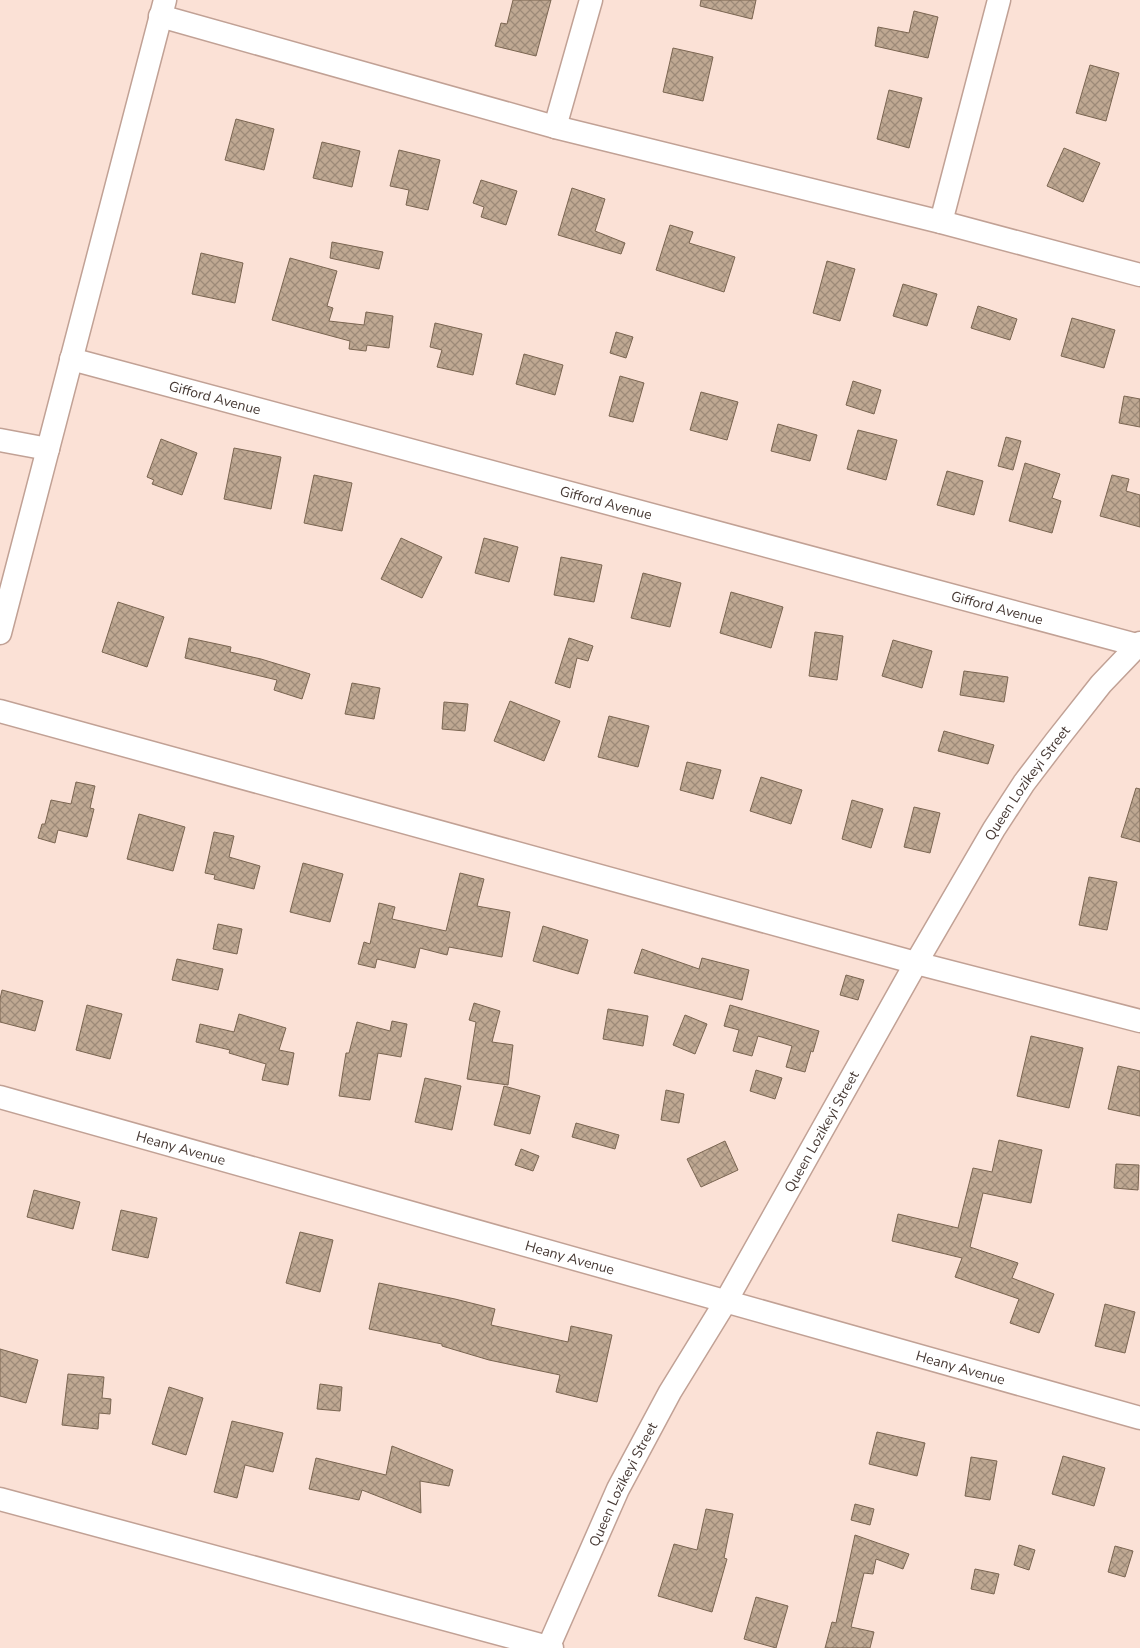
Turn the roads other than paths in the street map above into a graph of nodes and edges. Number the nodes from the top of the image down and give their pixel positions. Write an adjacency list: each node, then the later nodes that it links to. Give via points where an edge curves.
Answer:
1 (591, 0): 4 (street)
2 (999, 0): 5 (street)
3 (163, 8): 4 (street); 7 (street)
4 (555, 127): 5 (street)
5 (941, 222): 6 (street)
6 (1140, 275)
7 (71, 359): 9 (street); 11 (street, Gifford Avenue)
8 (0, 440): 9 (street)
9 (48, 449): 10 (street)
10 (0, 633)
11 (1139, 645): 13 (street, Queen Lozikeyi Street, via 1101,684 1024,783)
12 (0, 711): 13 (street)
13 (916, 963): 14 (street); 16 (street, Queen Lozikeyi Street)
14 (1140, 1021)
15 (0, 1097): 16 (street, Heany Avenue)
16 (726, 1301): 17 (street, Heany Avenue); 19 (street, Queen Lozikeyi Street, via 670,1392 618,1488)
17 (1140, 1418)
18 (0, 1499): 19 (street)
19 (549, 1648)

